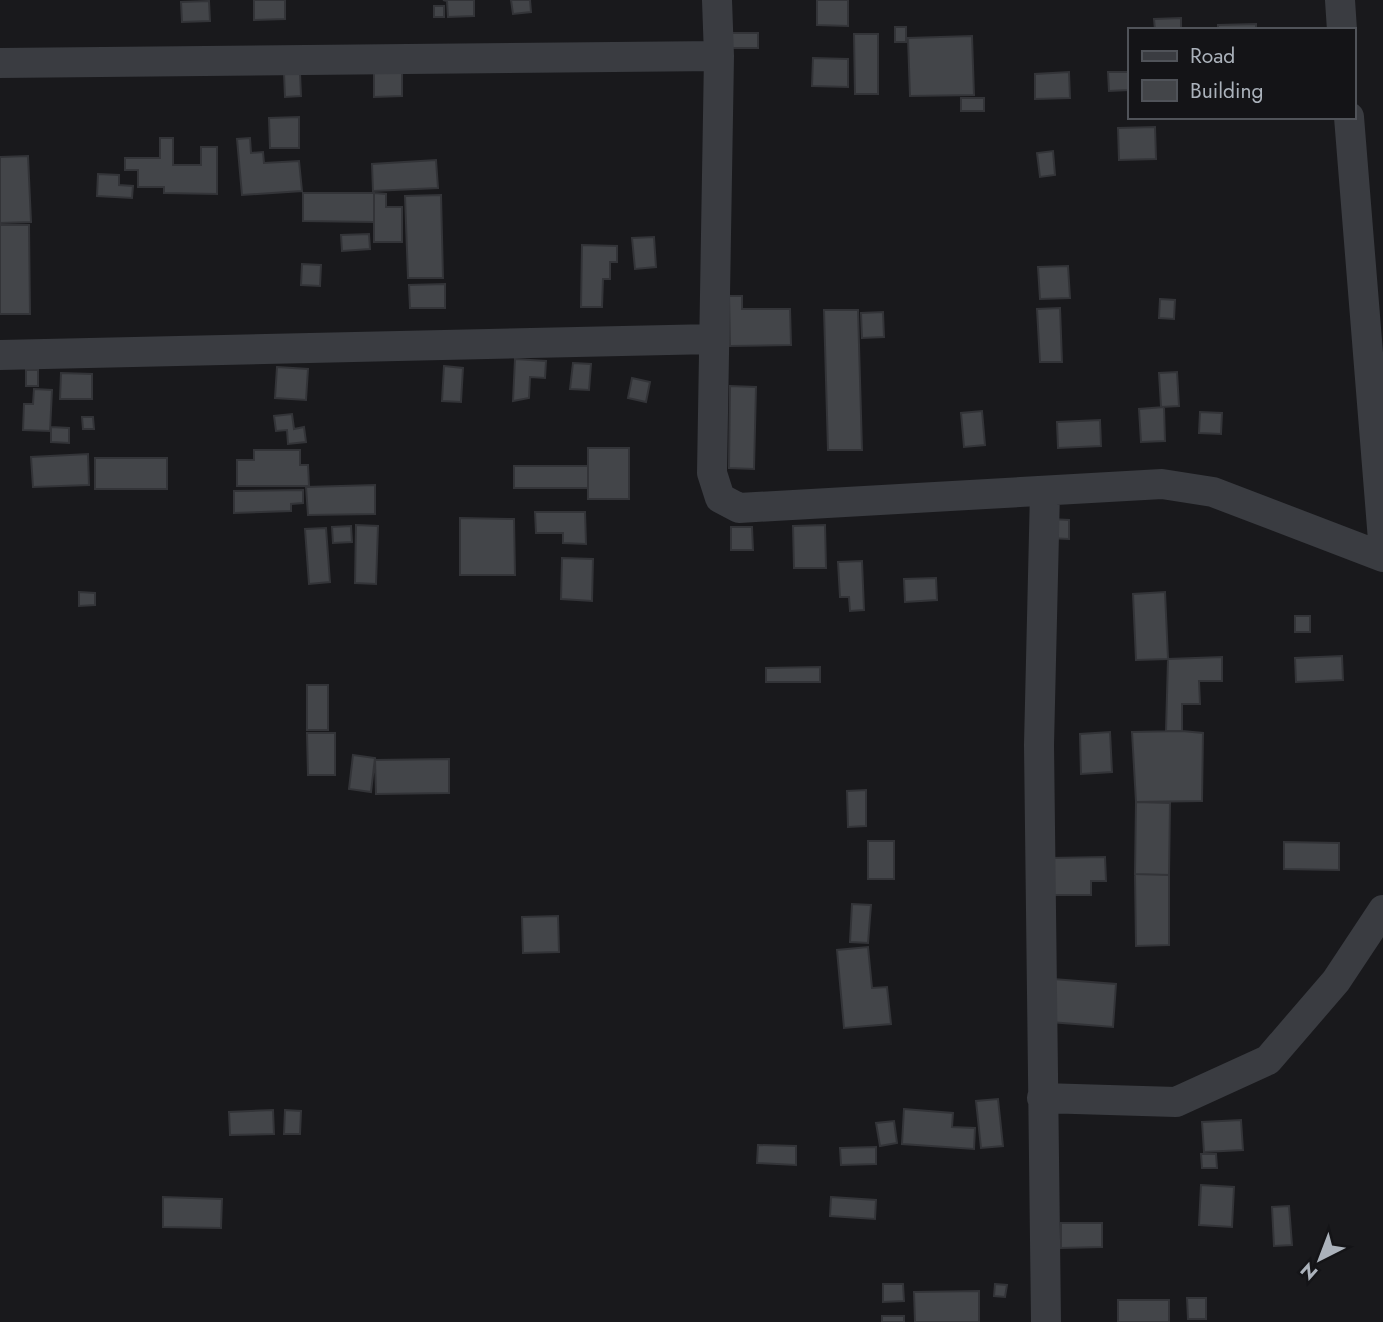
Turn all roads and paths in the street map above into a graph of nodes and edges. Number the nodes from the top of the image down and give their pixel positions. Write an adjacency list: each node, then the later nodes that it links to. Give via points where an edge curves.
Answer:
1 (717, 0): 4 (street)
2 (1340, 0): 3 (street)
3 (1342, 28)
4 (719, 56): 5 (street); 7 (street)
5 (0, 63)
6 (1349, 119): 10 (street)
7 (714, 339): 8 (street); 9 (street, via 712,473 720,498 739,508)
8 (0, 355)
9 (1045, 491): 11 (street, via 1162,484 1213,492); 13 (street, via 1039,745)
10 (1383, 540)
11 (1383, 556)
12 (1383, 910): 13 (street, via 1336,981 1268,1060 1176,1102)
13 (1042, 1098): 14 (street)
14 (1046, 1322)

